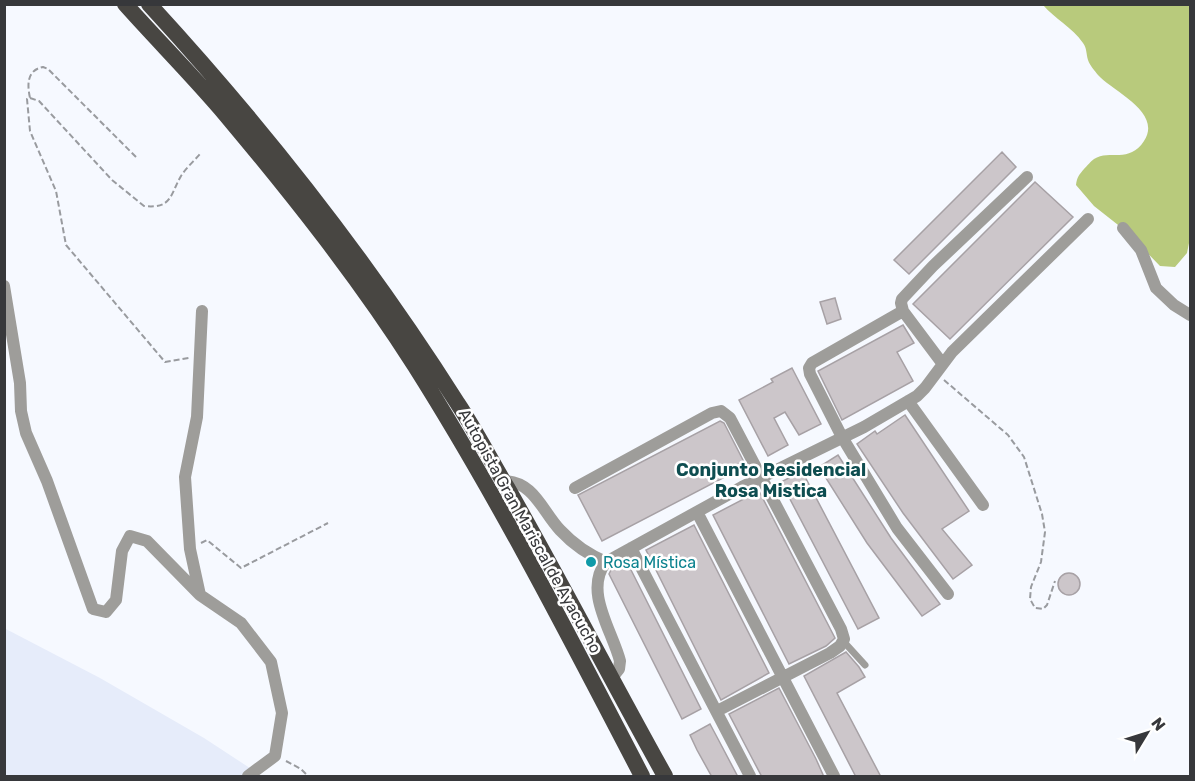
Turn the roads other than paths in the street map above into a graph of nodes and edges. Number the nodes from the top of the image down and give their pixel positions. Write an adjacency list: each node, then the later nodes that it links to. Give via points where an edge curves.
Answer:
1 (124, 4): 29 (highway, Autopista Gran Mariscal de Ayacucho, via 225,114 330,247 414,365 523,549)
2 (149, 4): 15 (highway, Autopista Gran Mariscal de Ayacucho, via 277,153 379,283 459,405)
3 (1027, 177): 8 (street, via 905,295)
4 (1088, 219): 11 (street)
5 (1123, 228): 10 (street, via 1141,250 1156,288)
6 (4, 286): 9 (street)
7 (202, 311): 22 (street, via 197,417 185,477 190,549)
8 (903, 311): 11 (street); 13 (street, via 810,366 810,375)
9 (6, 312): 22 (street, via 26,434 93,609 106,612 116,600 122,551 130,536 147,541)
10 (1191, 315)
11 (942, 363): 12 (street, via 922,392)
12 (908, 401): 13 (street); 17 (street)
13 (842, 437): 14 (street); 21 (street, via 897,528)
14 (762, 478): 16 (street, via 730,418 717,411); 18 (street); 23 (street, via 841,629)
15 (503, 481): 20 (street, via 527,488 562,532 587,553); 26 (highway, Autopista Gran Mariscal de Ayacucho)
16 (575, 488)
17 (983, 505)
18 (697, 512): 19 (street); 25 (street)
19 (631, 548): 20 (street); 27 (street)
20 (606, 562): 26 (street, via 599,574 600,604 620,661)
21 (948, 594)
22 (200, 595): 28 (street, via 241,623 271,662 282,712 275,756)
23 (844, 642): 24 (lane); 25 (street)
24 (865, 665)
25 (783, 677): 27 (street); 32 (street)
26 (611, 679): 30 (highway, Autopista Gran Mariscal de Ayacucho)
27 (717, 711): 31 (street)
28 (248, 777)
29 (642, 777)
30 (665, 777)
31 (750, 777)
32 (834, 777)

